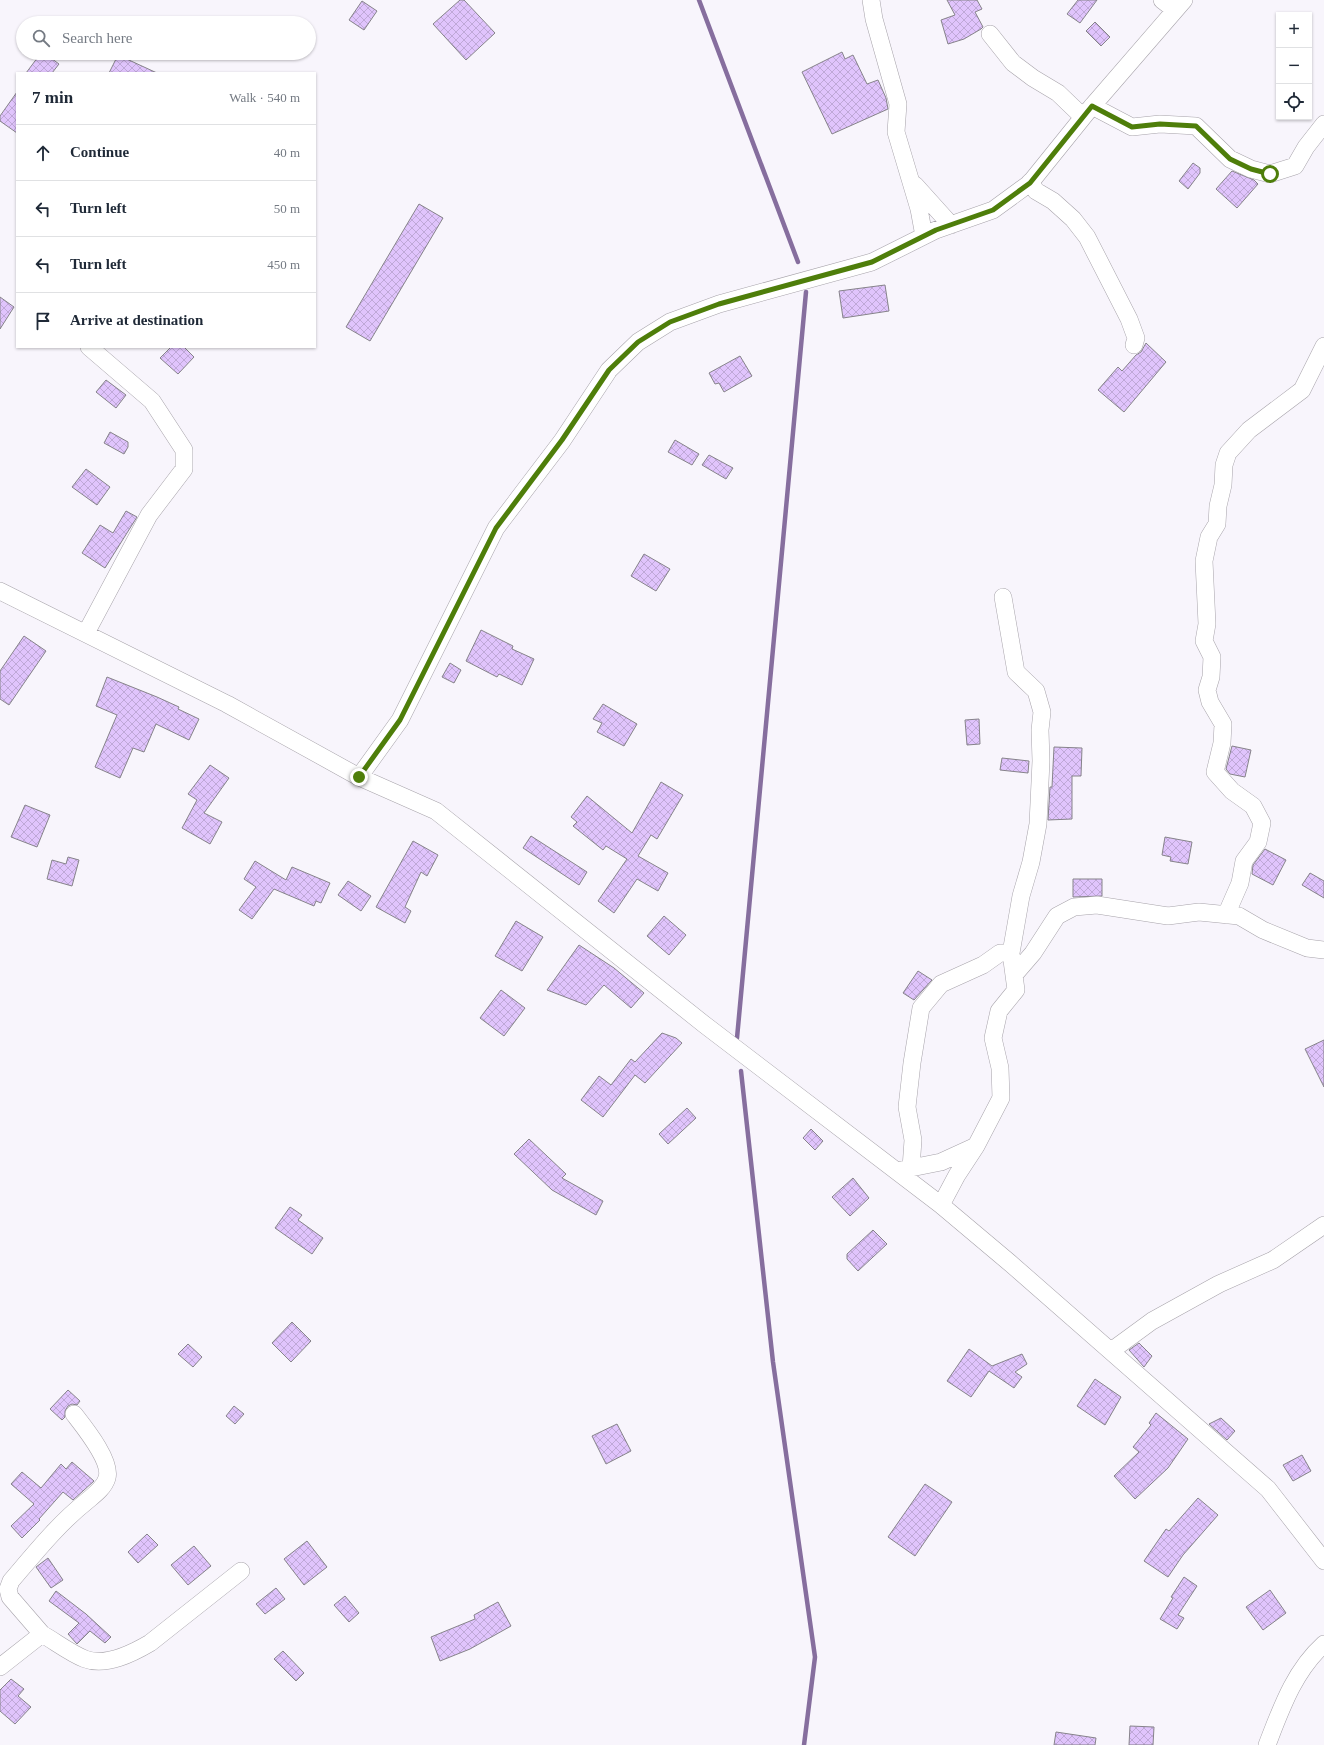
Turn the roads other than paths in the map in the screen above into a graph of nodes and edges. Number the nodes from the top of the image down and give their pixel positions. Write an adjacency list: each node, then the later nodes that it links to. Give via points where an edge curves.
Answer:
1 (871, 0): 6 (street, via 898,104 896,132)
2 (1174, 3): 4 (street)
3 (990, 34): 4 (street, via 1013,63)
4 (1088, 112): 5 (street, via 1132,127 1160,124 1196,126 1230,159 1270,174 1295,166); 7 (street)
5 (1324, 124)
6 (910, 177): 8 (street); 9 (street)
7 (1030, 182): 8 (street, via 993,210); 10 (street, via 1036,191 1053,201 1073,219 1087,237 1129,319 1136,338)
8 (951, 225): 9 (street)
9 (924, 236): 16 (street, via 872,262 719,304 670,322 638,342 609,370 562,440 496,528 400,720)
10 (1134, 345)
11 (1324, 346): 17 (street, via 1302,390 1249,430 1228,453 1224,465 1217,524 1209,537 1204,561 1207,624 1204,641 1212,657 1211,677 1207,690 1210,702 1223,724 1222,743 1215,772 1232,790 1253,806 1262,823 1258,842 1244,861 1240,883)
12 (90, 348): 15 (street, via 152,402 184,450 184,469 149,515)
13 (0, 591): 15 (street)
14 (1003, 597): 19 (street, via 1016,672 1036,691 1042,712 1038,824)
15 (86, 633): 16 (street, via 227,704)
16 (359, 777): 22 (street, via 436,812 705,1024)
17 (1226, 914): 18 (street, via 1239,916 1263,930 1307,948); 20 (street, via 1199,912 1168,916 1097,905 1074,907 1057,916 1033,953)
18 (1324, 950)
19 (1011, 953): 20 (street); 22 (street, via 1000,953 983,965 941,984 922,1008 907,1107 913,1140)
20 (1014, 975): 21 (street, via 1016,990 999,1011 993,1038 1000,1068 1000,1098)
21 (976, 1146): 22 (street, via 941,1162); 23 (street)
22 (904, 1169): 23 (street)
23 (941, 1205): 25 (street)
24 (1324, 1225): 25 (street, via 1273,1260 1219,1284 1152,1321)
25 (1111, 1351): 27 (street, via 1268,1489)
26 (74, 1414): 29 (street, via 91,1434 107,1470 107,1478 100,1490 66,1518 11,1581 8,1589 10,1597)
27 (1324, 1562)
28 (241, 1571): 29 (street, via 150,1643 106,1661 86,1660)
29 (42, 1634): 31 (street)
30 (1324, 1644): 32 (street, via 1305,1664 1290,1690)
31 (0, 1667)
32 (1267, 1745)

